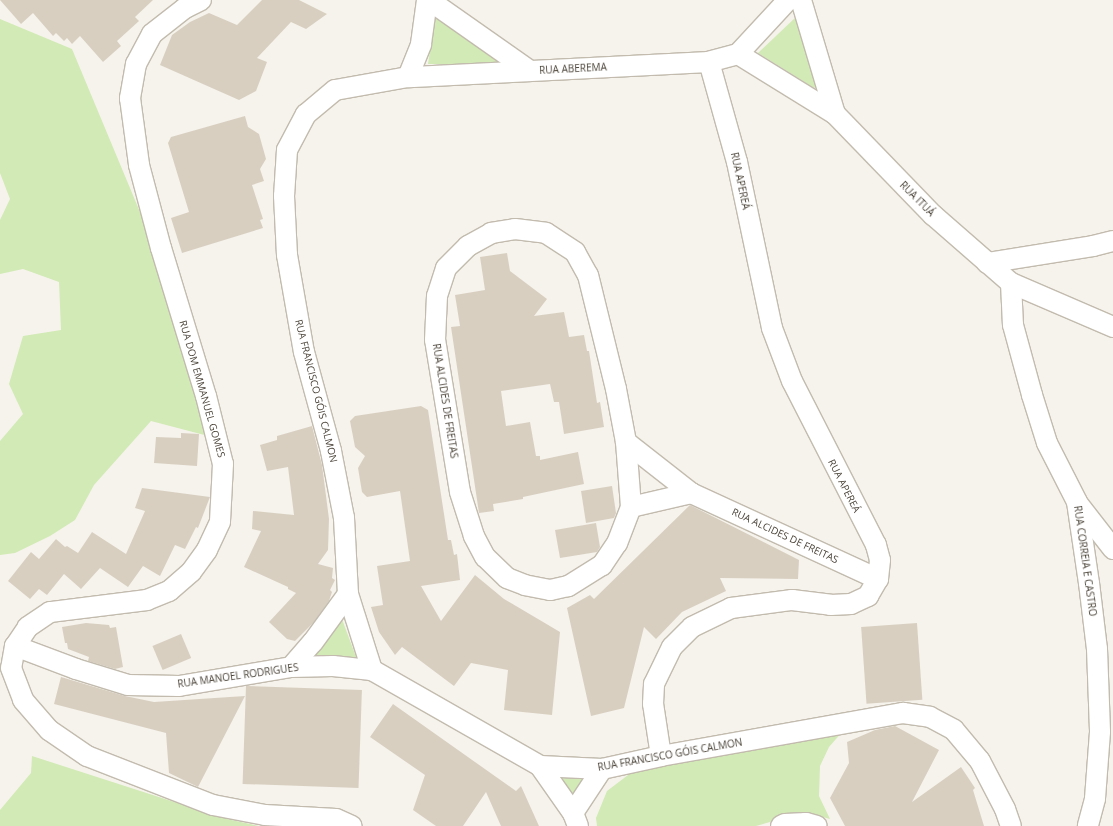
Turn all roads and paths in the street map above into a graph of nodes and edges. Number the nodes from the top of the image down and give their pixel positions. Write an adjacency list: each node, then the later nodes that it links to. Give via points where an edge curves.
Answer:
1 (201, 0): 21 (street, RUA DOM EMMANUEL GOMES, via 185,8 152,34 136,64 130,98 139,165 206,396 223,464 220,522 207,550 191,572 169,591 147,600 50,612 28,627)
2 (428, 0): 7 (street, RUA ABEREMA); 8 (street, RUA ABEREMA, via 420,44)
3 (788, 0): 5 (street)
4 (801, 0): 9 (street, RUA ITUÁ)
5 (738, 54): 6 (street, RUA ABEREMA); 9 (street)
6 (709, 62): 7 (street, RUA ABEREMA); 19 (street, RUA APEREÁ, via 737,162 772,328 792,381 876,545 880,560)
7 (530, 70): 8 (street, RUA FRANCISCO GÓIS CALMON)
8 (408, 77): 20 (street, RUA FRANCISCO GÓIS CALMON, via 335,90 306,114 287,150 284,196 287,255 304,352 331,451 344,518)
9 (835, 114): 11 (street, RUA ITUÁ, via 933,214)
10 (1113, 241): 11 (street)
11 (987, 263): 12 (street, RUA ITUÁ)
12 (1011, 283): 13 (street, RUA ITUÁ); 16 (street, RUA CORREIA E CASTRO, via 1013,325 1032,395 1047,443)
13 (1113, 327)
14 (626, 442): 15 (street, RUA ALCIDES DE FREITAS); 17 (street, RUA ALCIDES DE FREITAS); 17 (street, RUA ALCIDES DE FREITAS, via 616,389 588,275 575,252 546,233 515,228 491,233 468,246 446,268 437,296 435,340 460,492 474,536 485,557 507,578 525,585 550,590 568,586 602,564 617,543)
15 (691, 493): 17 (street); 19 (street, RUA ALCIDES DE FREITAS)
16 (1077, 502): 18 (street); 32 (street, RUA CORREIA E CASTRO, via 1097,649 1100,732 1095,799)
17 (631, 507)
18 (1113, 549)
19 (878, 578): 24 (street, RUA APEREÁ, via 868,596 851,604 831,605 792,600 731,608 692,627 672,647 654,684 653,704)
20 (348, 594): 22 (street); 23 (street, RUA FRANCISCO GÓIS CALMON)
21 (15, 646): 22 (street, RUA MANOEL RODRIGUES, via 128,685 179,686); 28 (street, RUA DOM EMMANUEL GOMES, via 11,668 23,700 49,730 87,756 213,805 265,815 336,819)
22 (291, 667): 23 (street, RUA MANOEL RODRIGUES, via 333,666)
23 (372, 670): 25 (street, RUA FRANCISCO GÓIS CALMON)
24 (661, 756): 26 (street, RUA FRANCISCO GÓIS CALMON); 31 (street, RUA FRANCISCO GÓIS CALMON, via 903,713 930,717 954,730 980,761)
25 (540, 766): 26 (street, RUA FRANCISCO GÓIS CALMON); 27 (street)
26 (602, 769): 27 (street)
27 (575, 820)
28 (352, 826)
29 (781, 826): 30 (street, via 806,823)
30 (817, 826)
31 (1011, 826)
32 (1088, 826)

